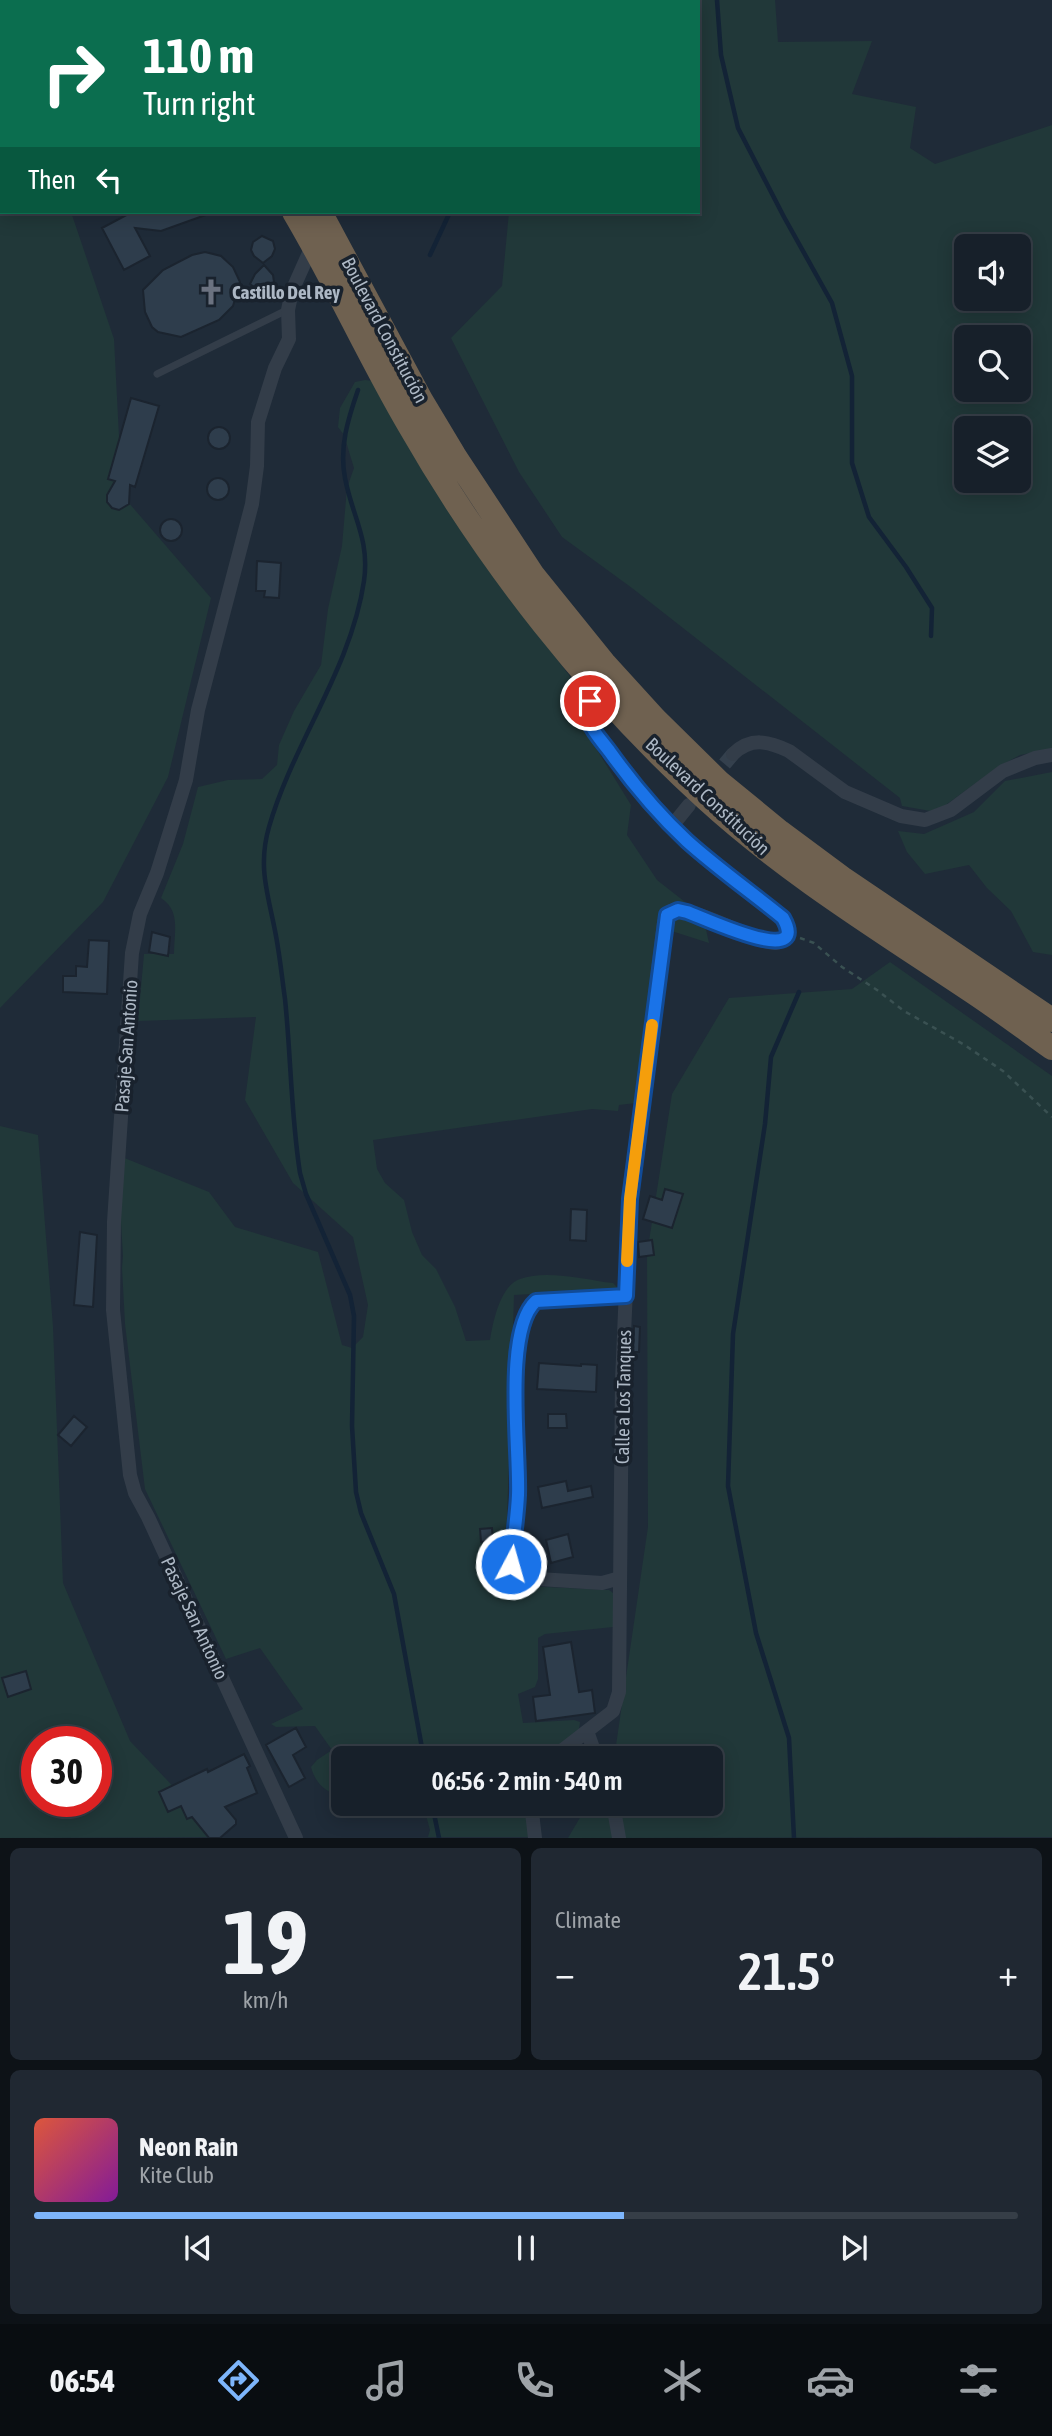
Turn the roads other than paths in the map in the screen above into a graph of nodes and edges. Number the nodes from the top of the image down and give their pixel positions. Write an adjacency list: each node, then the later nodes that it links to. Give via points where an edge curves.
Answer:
1 (295, 214): 3 (highway, Boulevard Constitución)
2 (321, 214): 11 (highway, Boulevard Constitución, via 421,400 502,531 612,672 719,782 780,832)
3 (313, 244): 4 (street, Pasaje San Antonio); 6 (highway, Boulevard Constitución, via 409,426 457,502 498,564)
4 (288, 310): 5 (lane); 20 (street, Pasaje San Antonio, via 289,339 258,422 252,504 201,699 186,780 140,914 132,953 114,1222 113,1310 135,1493)
5 (157, 374)
6 (599, 689): 10 (street, via 587,706 587,719 626,775); 12 (highway, Boulevard Constitución, via 663,758 776,858)
7 (733, 754): 8 (street, via 758,741 778,746 845,792 901,816 925,820 951,810 1003,771)
8 (1052, 755)
9 (689, 805): 10 (street)
10 (672, 826): 13 (street, Calle a Los Tanques, via 787,926 786,934 776,943 678,910 670,911 664,922 630,1199)
11 (1052, 1020)
12 (1052, 1048)
13 (626, 1296): 14 (street, Calle a Los Tanques); 14 (street, via 536,1301 526,1314 515,1397 518,1495 511,1564 523,1578 602,1583)
14 (620, 1578): 15 (street, Calle a Los Tanques, via 618,1701 613,1711)
15 (587, 1731): 16 (street, Calle a Los Tanques); 17 (street)
16 (568, 1746)
17 (592, 1746)
18 (532, 1816): 21 (street)
19 (615, 1816): 22 (street)
20 (296, 1838)
21 (535, 1838)
22 (619, 1838)

